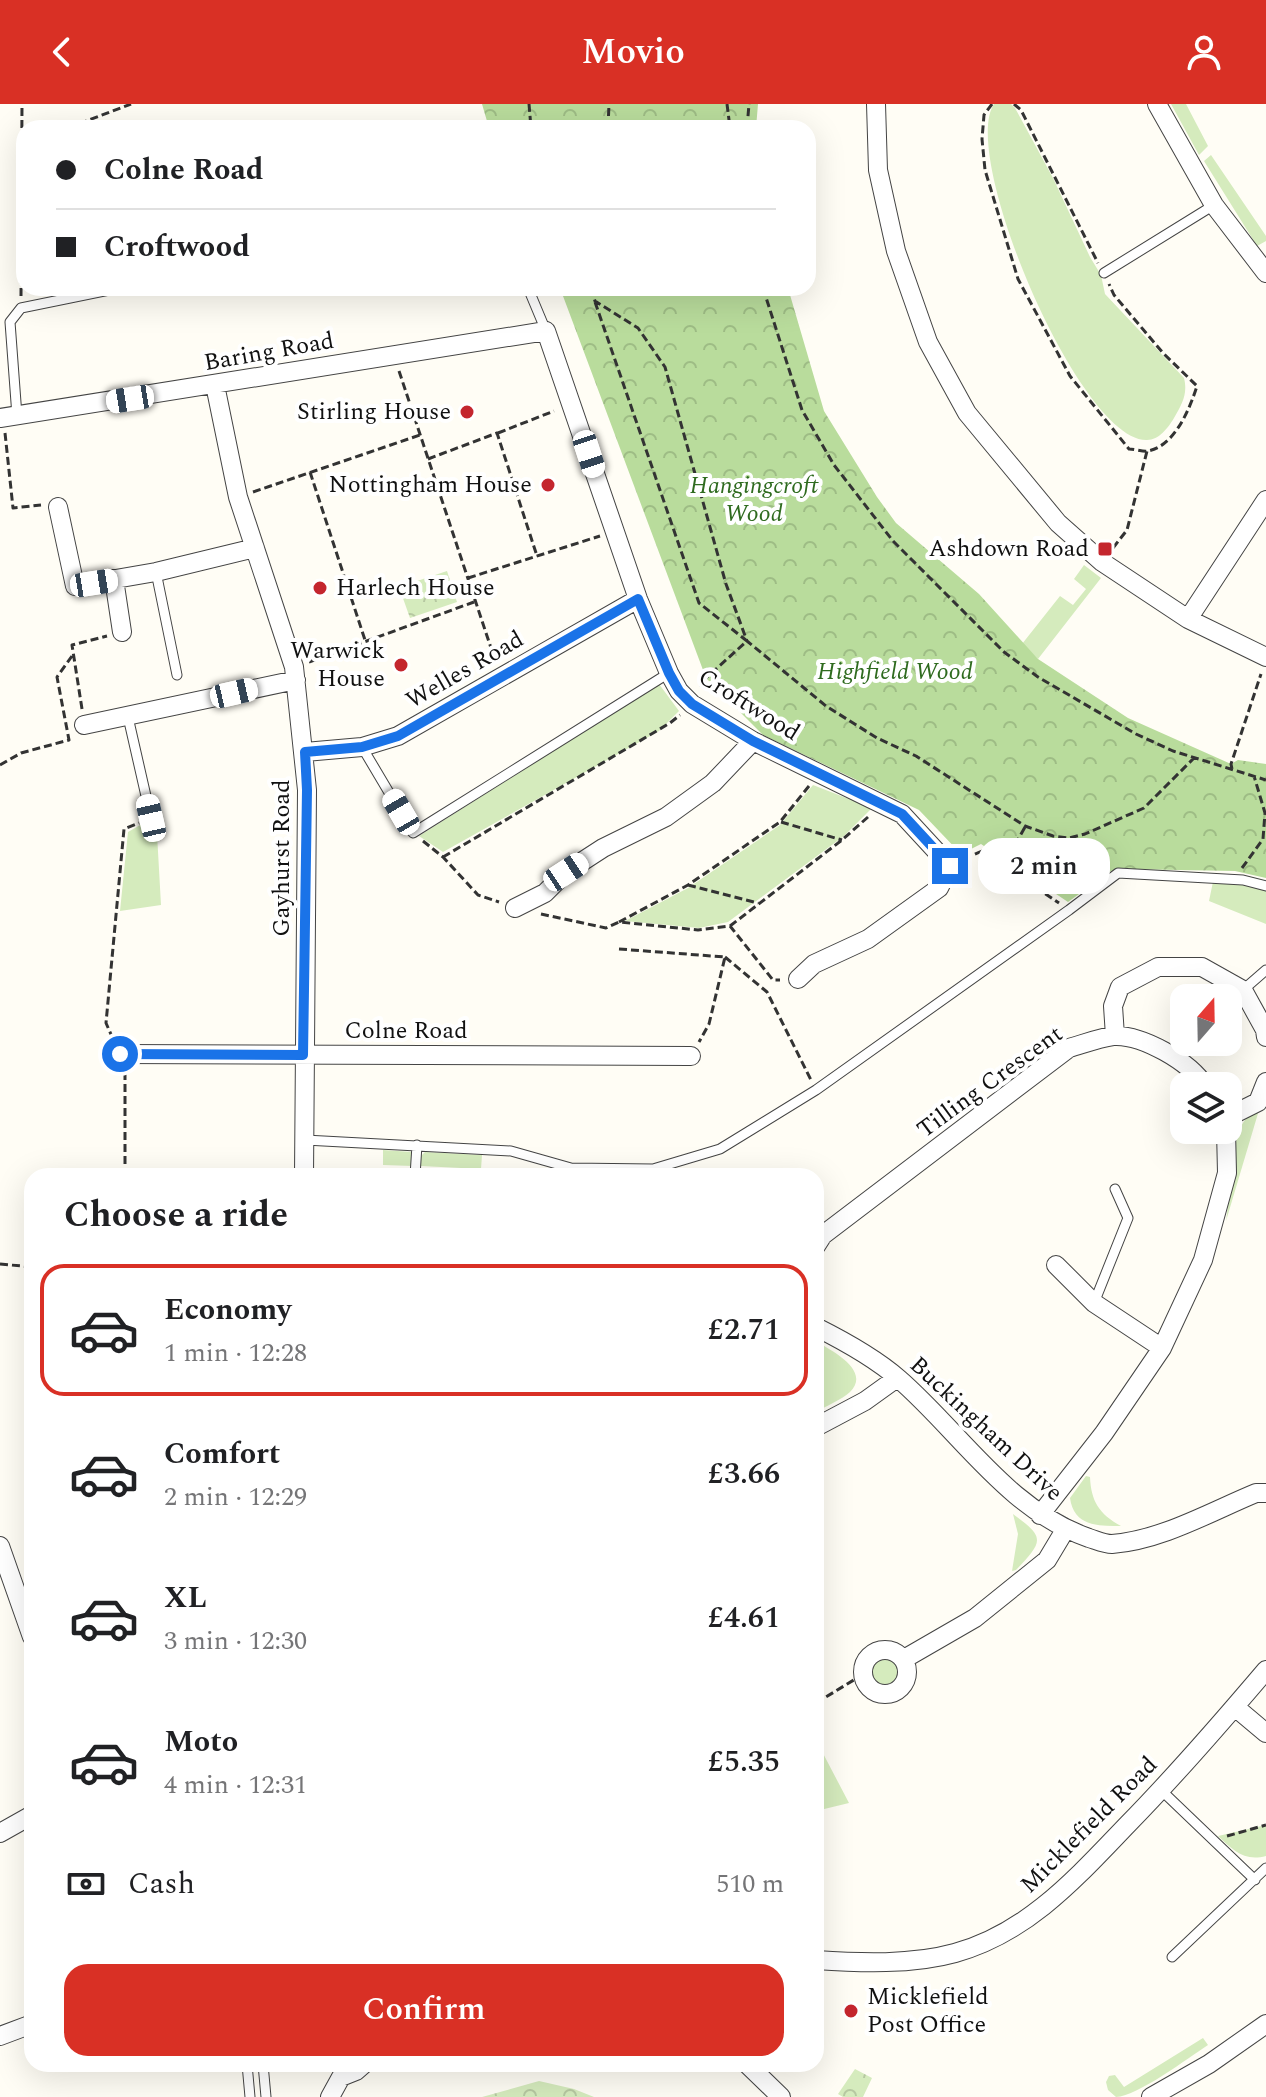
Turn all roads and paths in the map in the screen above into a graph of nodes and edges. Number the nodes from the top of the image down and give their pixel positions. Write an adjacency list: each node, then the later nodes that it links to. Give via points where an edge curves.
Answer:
1 (131, 104): 6 (path)
2 (876, 104): 33 (street, via 878,170 896,251 928,342 967,413 1058,523)
3 (992, 104): 24 (path, via 984,115 985,170 1018,279 1070,376 1129,449)
4 (1014, 104): 8 (path)
5 (1157, 104): 7 (street)
6 (89, 120)
7 (1214, 205): 8 (lane); 9 (street)
8 (1104, 273): 24 (path, via 1114,295 1197,386 1190,408 1164,445)
9 (1266, 273)
10 (21, 296): 16 (path)
11 (80, 296): 16 (lane)
12 (531, 296): 17 (lane)
13 (593, 296): 15 (path)
14 (766, 296): 57 (path, via 802,410 834,465 893,541 1004,652 1038,677 1136,734)
15 (595, 301): 42 (path, via 699,603); 42 (path, via 638,328 665,367)
16 (21, 308): 21 (lane, via 10,322)
17 (546, 331): 18 (street, Baring Road); 37 (street, Croftwood)
18 (394, 356): 19 (street, Baring Road); 23 (path)
19 (215, 385): 21 (street, Baring Road); 27 (street, Gayhurst Road)
20 (550, 412): 22 (path)
21 (7, 417): 29 (path, via 13,508)
22 (497, 433): 25 (path); 32 (path)
23 (420, 435): 25 (path); 26 (path)
24 (1147, 451): 33 (path, via 1127,530)
25 (428, 459): 35 (path)
26 (310, 472): 27 (path); 41 (path)
27 (238, 497): 31 (street, Gayhurst Road)
28 (1266, 500): 39 (street)
29 (58, 507): 36 (street, via 75,586)
30 (591, 539): 32 (path)
31 (255, 548): 34 (street); 50 (street, Gayhurst Road)
32 (537, 556): 35 (path)
33 (1102, 562): 39 (street)
34 (156, 572): 36 (street); 47 (lane)
35 (468, 578): 38 (path)
36 (114, 579): 40 (street)
37 (638, 599): 46 (street, Croftwood); 49 (street, Welles Road)
38 (475, 601): 41 (path); 49 (path)
39 (1188, 619): 44 (street)
40 (122, 632): 43 (path, via 72,645)
41 (365, 640): 45 (path)
42 (747, 641): 51 (path, via 706,678); 66 (path, via 826,706)
43 (72, 656): 53 (path); 58 (path, via 57,677 69,740 21,753)
44 (1266, 657)
45 (317, 658)
46 (669, 673): 51 (street, Croftwood); 67 (lane)
47 (177, 675)
48 (1261, 675): 59 (path)
49 (501, 678): 55 (street, Welles Road, via 398,736)
50 (296, 680): 52 (street); 56 (street, Gayhurst Road)
51 (692, 704): 54 (street, Croftwood); 69 (path, via 670,723)
52 (128, 717): 53 (street); 64 (lane)
53 (84, 725)
54 (753, 741): 60 (street, Croftwood); 76 (street, via 713,783 666,817 603,848 545,893)
55 (362, 747): 56 (street, Welles Road); 67 (lane)
56 (305, 752): 89 (street, Gayhurst Road)
57 (1195, 757): 59 (path); 66 (path, via 1144,808 1085,834 1053,836)
58 (0, 765)
59 (1232, 769): 61 (path)
60 (819, 773): 63 (street, Croftwood); 65 (path)
61 (1254, 776): 62 (path); 72 (path, via 1265,813 1263,839)
62 (1266, 780)
63 (882, 803): 68 (path); 71 (street, Croftwood, via 902,814)
64 (151, 818): 88 (path, via 124,829 106,1023)
65 (780, 822): 68 (path); 73 (path)
66 (1025, 826): 70 (path)
67 (413, 833): 69 (path)
68 (842, 840): 75 (path)
69 (443, 857): 76 (path, via 478,895)
70 (1001, 864): 71 (path, via 982,851); 77 (path)
71 (950, 866): 83 (street, via 939,888 868,939 814,964)
72 (1242, 868)
73 (688, 885): 75 (path); 78 (path)
74 (1266, 886): 77 (lane, via 1118,873)
75 (759, 903): 79 (path)
76 (515, 908): 78 (path, via 606,928)
77 (1069, 910): 93 (lane)
78 (619, 922): 79 (path, via 698,930)
79 (730, 926): 83 (path, via 773,980)
80 (619, 949): 81 (path)
81 (725, 957): 85 (path); 93 (path, via 767,992)
82 (1266, 970): 84 (lane)
83 (798, 979)
84 (1243, 990): 86 (street, via 1202,967 1158,967 1120,987 1113,1006); 87 (street)
85 (709, 1024)
86 (1115, 1036): 91 (street, Tilling Crescent, via 1159,1047); 104 (street, Tilling Crescent, via 1069,1048)
87 (1266, 1037)
88 (120, 1054): 89 (street, Colne Road); 98 (path, via 127,1079)
89 (303, 1055): 90 (street, Colne Road); 95 (street, Gayhurst Road)
90 (691, 1056)
91 (1196, 1072)
92 (1266, 1082): 94 (street, via 1258,1102)
93 (816, 1090): 102 (lane, via 720,1149)
94 (1242, 1110)
95 (305, 1140): 97 (lane); 99 (street, Gayhurst Road)
96 (1226, 1144): 110 (street, via 1227,1173 1203,1260)
97 (417, 1145): 100 (lane); 101 (lane, via 511,1151)
98 (125, 1168)
99 (304, 1168)
100 (416, 1168)
101 (571, 1168)
102 (656, 1168)
103 (1115, 1189): 108 (lane, via 1128,1218)
104 (824, 1234)
105 (0, 1264): 107 (path)
106 (1056, 1265): 108 (street)
107 (24, 1266)
108 (1094, 1303): 110 (street)
109 (824, 1331): 111 (street, Buckingham Drive)
110 (1162, 1348): 114 (street)
111 (897, 1378): 112 (street); 114 (street, Buckingham Drive)
112 (824, 1423)
113 (1266, 1493): 115 (street, Buckingham Drive, via 1153,1537 1109,1544)
114 (1040, 1515): 115 (street, Buckingham Drive)
115 (1065, 1530): 118 (street, via 1047,1560 975,1618)
116 (0, 1546): 117 (street)
117 (24, 1612)
118 (904, 1659): 120 (street, via 892,1650 877,1650 865,1660); 120 (street, via 908,1675 900,1690 885,1695 869,1689)
119 (1266, 1670): 122 (street, Micklefield Road)
120 (862, 1675): 121 (path)
121 (824, 1698)
122 (1235, 1707): 123 (street); 124 (street, Micklefield Road)
123 (1266, 1733)
124 (1161, 1790): 128 (lane); 132 (street, Micklefield Road, via 1053,1901 1013,1929 955,1953 875,1964)
125 (24, 1820): 127 (street)
126 (1266, 1825): 128 (path)
127 (0, 1833)
128 (1213, 1840): 130 (lane)
129 (1266, 1868): 130 (lane)
130 (1255, 1880): 131 (lane)
131 (1172, 1957)
132 (824, 1961)
133 (1266, 2024): 144 (street)
134 (24, 2027): 135 (street)
135 (0, 2036)
136 (248, 2072): 140 (lane)
137 (264, 2072): 141 (lane)
138 (334, 2072): 142 (street)
139 (755, 2072): 143 (street)
140 (250, 2097)
141 (266, 2097)
142 (330, 2097)
143 (781, 2097)
144 (1151, 2097)

